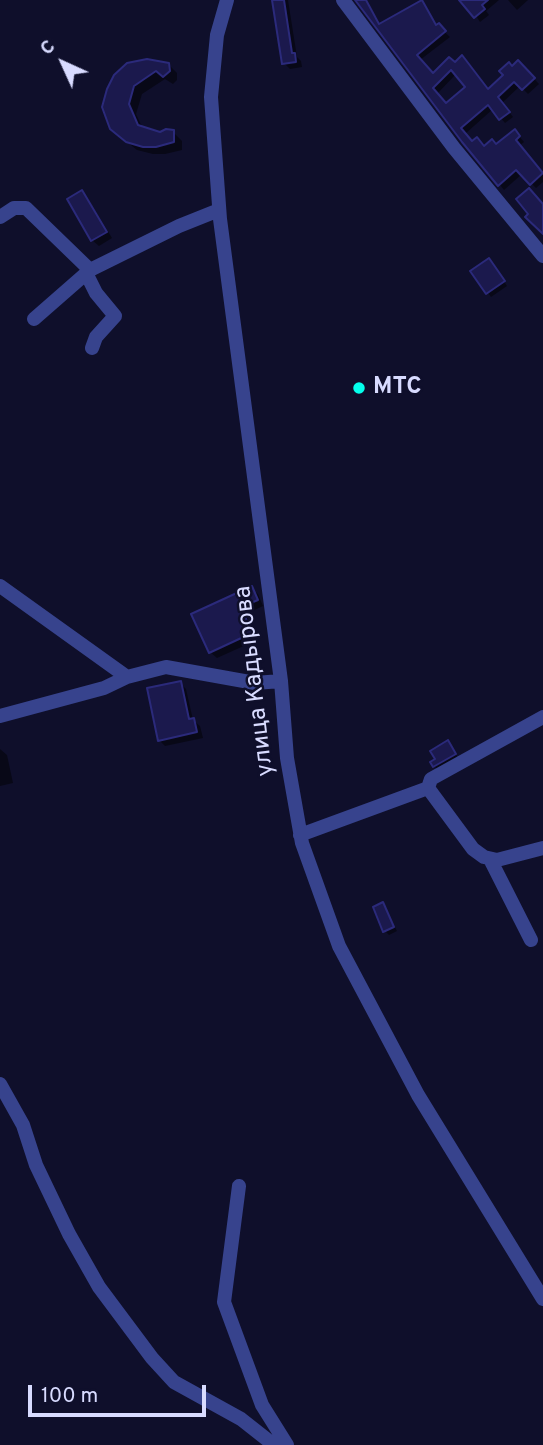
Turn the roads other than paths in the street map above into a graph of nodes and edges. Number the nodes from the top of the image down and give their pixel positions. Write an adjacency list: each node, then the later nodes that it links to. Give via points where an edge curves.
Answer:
1 (227, 0): 3 (street, улица Кадырова, via 217,35 211,97)
2 (343, 0): 5 (street, via 454,148)
3 (219, 210): 6 (street); 11 (street, улица Кадырова)
4 (0, 217): 6 (street, via 14,208 26,208)
5 (543, 256)
6 (88, 272): 7 (street); 8 (street, via 96,293 115,316)
7 (34, 319)
8 (92, 348)
9 (0, 586): 10 (street)
10 (127, 677): 11 (street, via 166,667 255,683); 12 (street, via 104,688)
11 (281, 681): 15 (street, улица Кадырова)
12 (0, 716)
13 (543, 717): 14 (street, via 431,779)
14 (428, 788): 15 (street); 17 (street, via 473,849)
15 (300, 835): 21 (street, улица Кадырова, via 339,946 418,1095)
16 (543, 848): 17 (street)
17 (490, 859): 18 (street)
18 (531, 940)
19 (0, 1084): 22 (street, via 23,1125 36,1165 69,1234 99,1287 152,1358 174,1382 241,1419)
20 (239, 1186): 23 (street, via 223,1302 262,1405)
21 (543, 1299)
22 (274, 1445)
23 (287, 1445)

